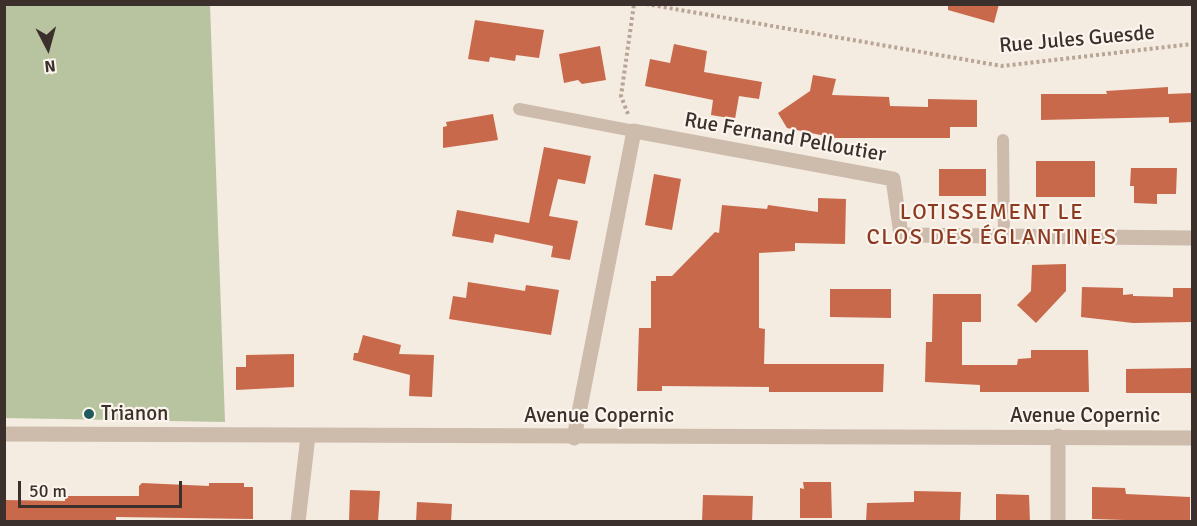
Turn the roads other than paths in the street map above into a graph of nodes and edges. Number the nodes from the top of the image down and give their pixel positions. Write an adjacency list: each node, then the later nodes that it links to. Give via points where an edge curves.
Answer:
1 (519, 109): 2 (lane)
2 (634, 131): 4 (street, Rue Fernand Pelloutier, via 893,179 901,235); 9 (street)
3 (1003, 140): 4 (lane)
4 (1004, 236): 5 (street, Rue Fernand Pelloutier)
5 (1192, 238)
6 (4, 434): 7 (street, Avenue Copernic)
7 (308, 436): 9 (street, Avenue Copernic); 11 (street)
8 (1058, 436): 9 (street, Avenue Copernic); 10 (street, Avenue Copernic); 12 (street)
9 (574, 438)
10 (1192, 438)
11 (298, 522)
12 (1058, 522)

